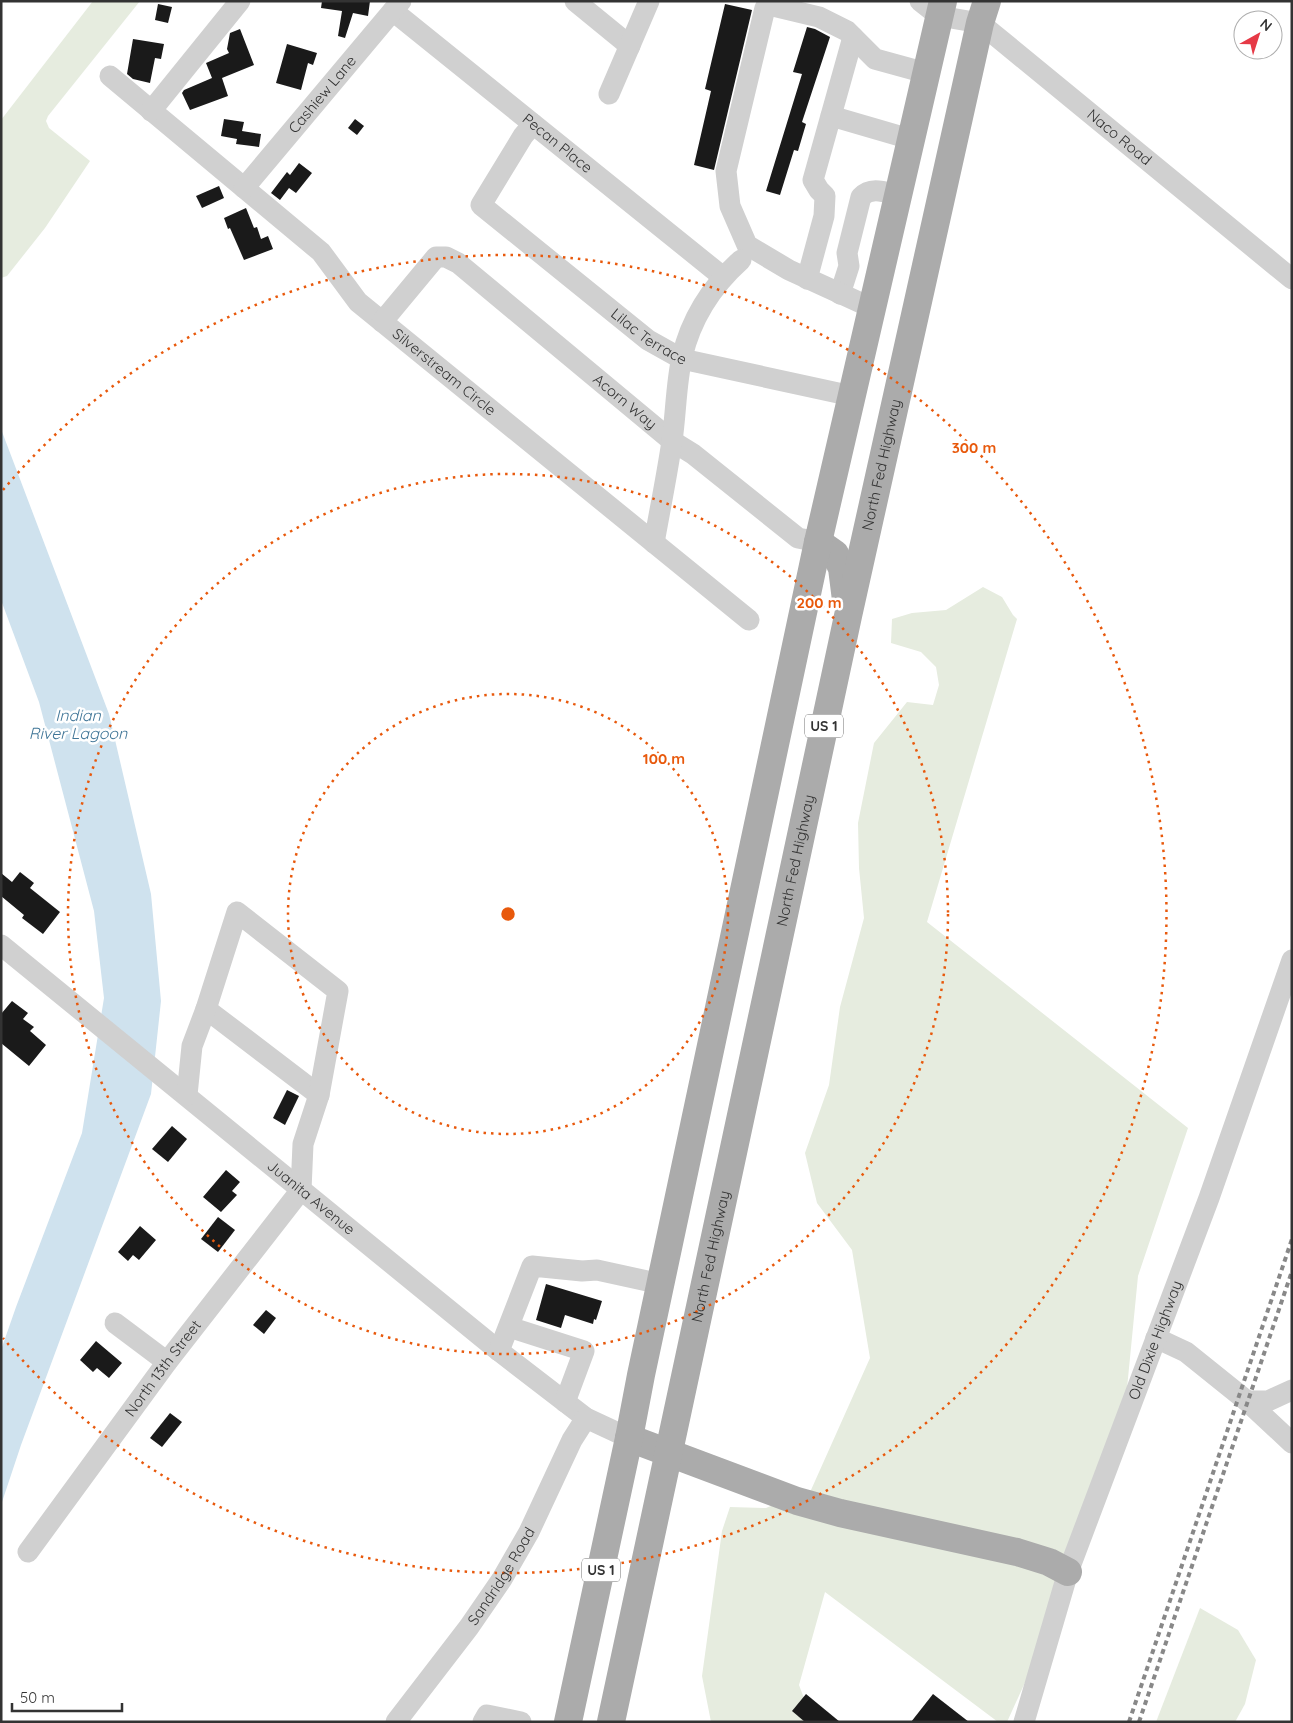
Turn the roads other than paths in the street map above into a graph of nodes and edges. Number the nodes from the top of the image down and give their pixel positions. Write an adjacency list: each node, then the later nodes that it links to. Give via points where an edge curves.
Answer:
1 (240, 1): 12 (street)
2 (575, 1): 8 (street)
3 (649, 1): 8 (street)
4 (397, 6): 14 (street, Pecan Place); 16 (street, Cashiew Lane)
5 (934, 6): 6 (street, Naco Road); 9 (main road, US 1)
6 (984, 12): 21 (street, Naco Road); 30 (main road, North Fed Highway / US 1)
7 (853, 37): 9 (street, via 875,59); 13 (street); 20 (street, via 819,17 773,6 765,8 726,171 730,206 747,245)
8 (630, 46): 11 (street)
9 (926, 73): 15 (main road, US 1)
10 (110, 76): 12 (street, Silverstream Circle)
11 (609, 94)
12 (151, 111): 16 (street, Silverstream Circle)
13 (830, 116): 15 (street); 20 (street, via 813,180 825,196 824,216)
14 (533, 124): 19 (street, Pecan Place); 25 (street, Lilac Terrace, via 481,205 648,340)
15 (910, 140): 17 (main road, US 1)
16 (244, 188): 24 (street, Silverstream Circle, via 321,252 358,302)
17 (898, 195): 22 (street, via 873,190 861,197 847,253 849,266); 23 (main road, US 1)
18 (741, 260): 19 (street)
19 (723, 277): 25 (street, via 696,319)
20 (807, 279): 22 (street)
21 (1292, 279)
22 (840, 294): 23 (street)
23 (872, 308): 26 (main road, US 1)
24 (382, 322): 27 (street, Acorn Way, via 436,257 446,258 458,263); 29 (street, Silverstream Circle)
25 (682, 359): 26 (street, Lilac Terrace); 27 (street)
26 (852, 396): 28 (main road, US 1)
27 (672, 441): 28 (street, Acorn Way, via 693,454 798,538); 29 (street)
28 (818, 542): 30 (main road, via 835,554 842,568); 38 (main road, US 1)
29 (654, 543): 31 (street, Silverstream Circle)
30 (848, 616): 50 (main road, North Fed Highway / US 1)
31 (749, 620)
32 (1, 945): 35 (street, Juanita Avenue)
33 (1292, 960): 41 (street, Old Dixie Highway, via 1210,1198)
34 (206, 1009): 35 (street, via 192,1046); 36 (street); 36 (street, via 237,912 338,991)
35 (186, 1095): 37 (street, Juanita Avenue)
36 (319, 1095): 37 (street, via 303,1144)
37 (301, 1190): 42 (street, Juanita Avenue); 43 (street, North 13th Street)
38 (661, 1284): 40 (street, via 597,1270 532,1266); 48 (main road, US 1)
39 (115, 1323): 43 (street)
40 (509, 1327): 42 (street); 45 (street, via 584,1351)
41 (1156, 1338): 46 (street, via 1186,1352); 52 (street, Old Dixie Highway)
42 (499, 1351): 45 (street, Juanita Avenue)
43 (167, 1362): 51 (street, North 13th Street)
44 (1292, 1390): 46 (street, via 1268,1401)
45 (565, 1402): 47 (street, Juanita Avenue)
46 (1247, 1402): 49 (street)
47 (586, 1418): 48 (street, Juanita Avenue); 53 (street, Sandridge Road, via 502,1579)
48 (630, 1438): 50 (main road); 56 (main road, US 1)
49 (1292, 1443)
50 (669, 1452): 52 (main road, via 797,1501 1017,1552); 57 (main road, North Fed Highway / US 1)
51 (28, 1552)
52 (1068, 1572): 58 (street, Old Dixie Highway)
53 (396, 1722)
54 (483, 1722): 55 (street, via 487,1715)
55 (521, 1722)
56 (568, 1722)
57 (611, 1722)
58 (1024, 1722)

